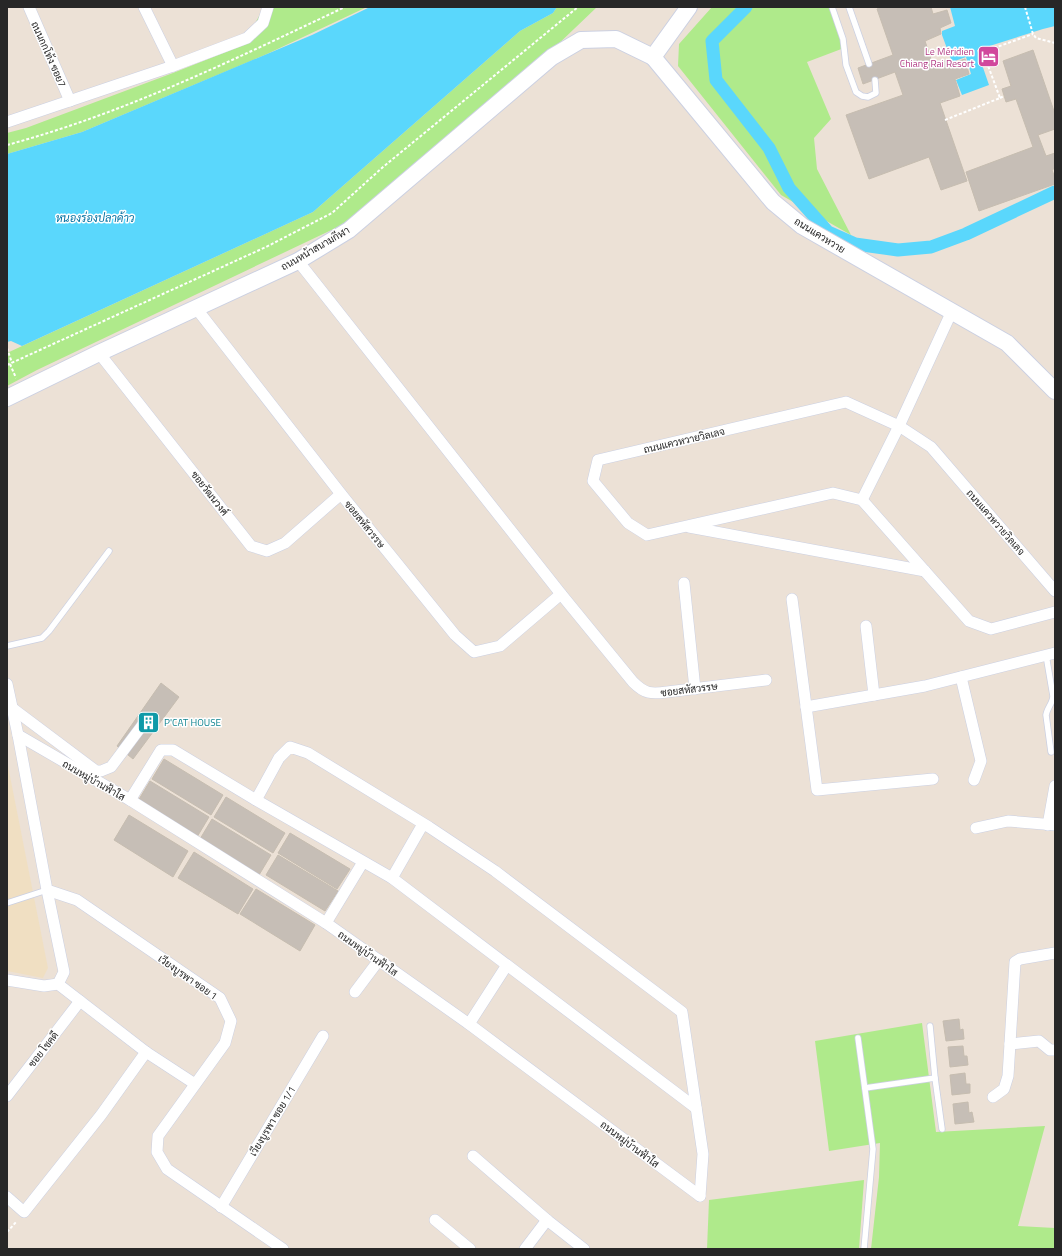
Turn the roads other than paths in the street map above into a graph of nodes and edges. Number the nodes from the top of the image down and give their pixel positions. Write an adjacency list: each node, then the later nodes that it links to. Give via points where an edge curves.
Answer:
1 (29, 7): 11 (street, ถนนกกโท้ง ซอย7)
2 (144, 7): 9 (street)
3 (268, 7): 9 (street, via 263,23 247,38)
4 (689, 7): 7 (street)
5 (832, 7): 10 (lane, via 843,39 846,65 856,92 868,97 876,93)
6 (849, 7): 8 (lane)
7 (653, 57): 13 (street, ถนนหน้าสนามกีฬา, via 616,39 582,40 552,57 349,230); 15 (street, ถนนแควหวาย, via 773,202 802,226)
8 (869, 64)
9 (173, 66): 11 (street)
10 (875, 80)
11 (70, 101): 12 (street)
12 (7, 122)
13 (298, 261): 14 (street, ถนนหน้าสนามกีฬา); 27 (street, ซอยสหัสวรรษ)
14 (196, 308): 16 (street, ถนนหน้าสนามกีฬา); 20 (street, ซอยสหัสวรรษ)
15 (952, 311): 17 (street, ถนนแควหวาย, via 1007,343); 19 (street)
16 (99, 353): 18 (street, ถนนหน้าสนามกีฬา); 20 (street, ซอยวัฒนวงศ์, via 251,546 267,551 285,543)
17 (1055, 391)
18 (7, 398)
19 (899, 426): 21 (street); 22 (street, ถนนแควหวายวิลเลจ, via 846,402 598,460 593,481 628,523 647,535); 26 (street, ถนนแควหวายวิลเลจ, via 931,447)
20 (341, 494): 27 (street, ซอยสหัสวรรษ, via 455,635 474,652 500,646)
21 (862, 500): 22 (street, ถนนแควหวายวิลเลจ, via 833,493); 24 (street)
22 (684, 526): 24 (street, ถนนแควหวายวิลเลจ)
23 (109, 551): 31 (lane, via 42,638)
24 (925, 571): 29 (street, via 970,621 991,629)
25 (684, 583): 36 (street)
26 (1055, 591)
27 (561, 594): 36 (street, ซอยสหัสวรรษ, via 642,691 653,694)
28 (792, 598): 38 (street)
29 (1055, 612)
30 (866, 626): 37 (street)
31 (7, 646)
32 (1050, 654): 33 (street); 42 (lane, via 1053,701 1046,715)
33 (961, 677): 37 (street); 44 (street, via 981,761)
34 (766, 680): 36 (street, ซอยสหัสวรรษ)
35 (7, 684): 39 (street)
36 (695, 689)
37 (874, 695): 38 (street)
38 (806, 707): 43 (street, via 817,790)
39 (12, 708): 40 (street, via 96,771 111,767); 41 (street)
40 (147, 719)
41 (18, 735): 46 (street, ถนนหมู่บ้านฟ้าใส); 53 (street)
42 (1051, 752)
43 (933, 779)
44 (974, 780)
45 (1055, 786): 49 (street)
46 (130, 800): 47 (street, via 161,750 173,750); 55 (street, ถนนหมู่บ้านฟ้าใส)
47 (256, 800): 48 (street, via 279,758 290,747 308,753); 51 (street)
48 (423, 824): 52 (street); 75 (street, via 495,871 682,1012)
49 (1052, 825): 50 (street, via 1008,821)
50 (976, 828)
51 (363, 862): 52 (street); 55 (street)
52 (392, 878): 58 (street)
53 (47, 890): 54 (lane); 60 (street, via 64,972); 71 (street, เวียงบูรพา ซอย 1, via 78,900 220,998 231,1020 225,1043)
54 (7, 903)
55 (326, 923): 57 (street, ถนนหมู่บ้านฟ้าใส)
56 (1055, 953): 67 (street, via 1014,962)
57 (379, 960): 61 (street); 63 (street, ถนนหมู่บ้านฟ้าใส)
58 (507, 965): 63 (street); 75 (street)
59 (7, 980): 60 (street, via 44,986)
60 (58, 984): 62 (street)
61 (355, 992)
62 (80, 1001): 69 (street); 73 (street, ซอย โชคดี)
63 (469, 1024): 75 (street, ถนนหมู่บ้านฟ้าใส, via 700,1196 703,1154)
64 (930, 1026): 70 (lane)
65 (323, 1036): 79 (street, เวียงบูรพา ซอย 1/1)
66 (858, 1038): 72 (lane)
67 (1010, 1044): 68 (street, via 1039,1041 1050,1050); 74 (street, via 1008,1076 1004,1089)
68 (1055, 1050)
69 (146, 1052): 71 (street); 78 (street, via 101,1115 24,1212)
70 (936, 1078): 72 (lane); 76 (lane)
71 (195, 1084): 79 (street, เวียงบูรพา ซอย 1, via 158,1136 157,1152 167,1169)
72 (865, 1088): 86 (lane, via 873,1149)
73 (7, 1096)
74 (993, 1097)
75 (696, 1108)
76 (942, 1128)
77 (473, 1156): 81 (street)
78 (7, 1197)
79 (221, 1207): 82 (street, เวียงบูรพา ซอย 1)
80 (435, 1220): 83 (street)
81 (547, 1220): 84 (street); 85 (street)
82 (283, 1249)
83 (470, 1249)
84 (525, 1249)
85 (584, 1249)
86 (864, 1249)

